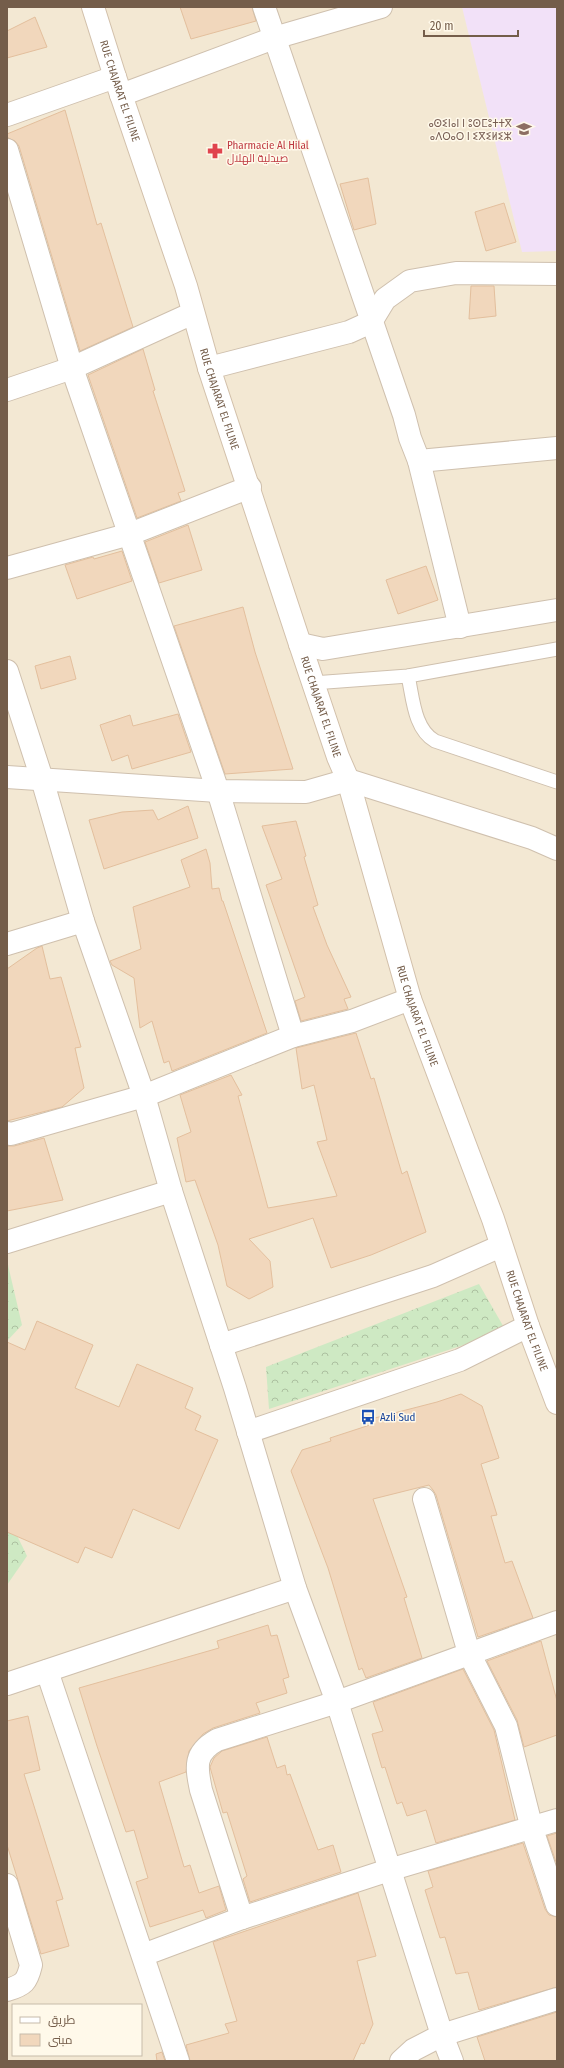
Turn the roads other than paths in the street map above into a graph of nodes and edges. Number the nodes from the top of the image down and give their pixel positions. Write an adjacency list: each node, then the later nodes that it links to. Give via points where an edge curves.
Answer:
1 (94, 7): 5 (street, RUE CHAJARAT EL FILINE)
2 (264, 7): 4 (street)
3 (381, 7): 4 (street)
4 (274, 38): 5 (street); 10 (street)
5 (118, 86): 6 (street); 9 (street, RUE CHAJARAT EL FILINE)
6 (7, 115)
7 (7, 150): 11 (street)
8 (557, 274): 10 (street, via 456,273 410,281 385,298)
9 (193, 313): 11 (street); 12 (street, RUE CHAJARAT EL FILINE)
10 (371, 322): 12 (street, via 349,332); 15 (street)
11 (72, 368): 13 (street); 17 (street)
12 (209, 368): 16 (street, RUE CHAJARAT EL FILINE)
13 (7, 390)
14 (557, 448): 15 (street)
15 (419, 461): 20 (street)
16 (250, 487): 17 (street); 21 (street, RUE CHAJARAT EL FILINE)
17 (130, 534): 18 (street); 30 (street)
18 (7, 568)
19 (557, 610): 20 (street)
20 (460, 627): 21 (street, via 323,649)
21 (300, 644): 25 (street, RUE CHAJARAT EL FILINE)
22 (557, 649): 24 (lane)
23 (7, 671): 27 (street)
24 (408, 676): 25 (lane); 29 (lane, via 419,725 425,735 435,741)
25 (313, 683): 28 (street, RUE CHAJARAT EL FILINE)
26 (7, 777): 27 (street)
27 (42, 779): 30 (street); 32 (street)
28 (348, 780): 30 (street, via 306,792); 31 (street, via 532,838); 34 (street, RUE CHAJARAT EL FILINE)
29 (557, 782)
30 (218, 791): 35 (street)
31 (557, 849)
32 (83, 921): 33 (street); 36 (street)
33 (7, 944)
34 (410, 999): 35 (street, via 352,1021); 40 (street, RUE CHAJARAT EL FILINE, via 493,1218)
35 (293, 1036): 36 (street)
36 (144, 1096): 37 (street, via 11,1134); 38 (street)
37 (7, 1133)
38 (171, 1190): 39 (street); 42 (street)
39 (7, 1242)
40 (501, 1246): 41 (street, RUE CHAJARAT EL FILINE); 42 (street, via 433,1276)
41 (528, 1326): 43 (street, RUE CHAJARAT EL FILINE); 44 (street, via 460,1360)
42 (221, 1345): 44 (street)
43 (557, 1402)
44 (248, 1432): 46 (street)
45 (424, 1499): 48 (street)
46 (295, 1588): 49 (street); 51 (street)
47 (557, 1622): 48 (street)
48 (469, 1653): 51 (street); 53 (street, via 506,1726)
49 (47, 1671): 50 (street); 58 (street)
50 (7, 1684)
51 (337, 1702): 54 (street); 57 (street, via 217,1740 207,1746 199,1756 197,1770 201,1790)
52 (557, 1820): 53 (street)
53 (532, 1829): 54 (street); 56 (street)
54 (389, 1870): 57 (street); 61 (street)
55 (7, 1885): 59 (street, via 31,1965 28,1978 20,1986)
56 (557, 1905)
57 (242, 1918): 58 (street)
58 (143, 1955): 62 (street)
59 (7, 1990)
60 (557, 1999): 61 (street)
61 (442, 2035): 63 (street, via 413,2050); 64 (street)
62 (178, 2061)
63 (401, 2061)
64 (452, 2061)

